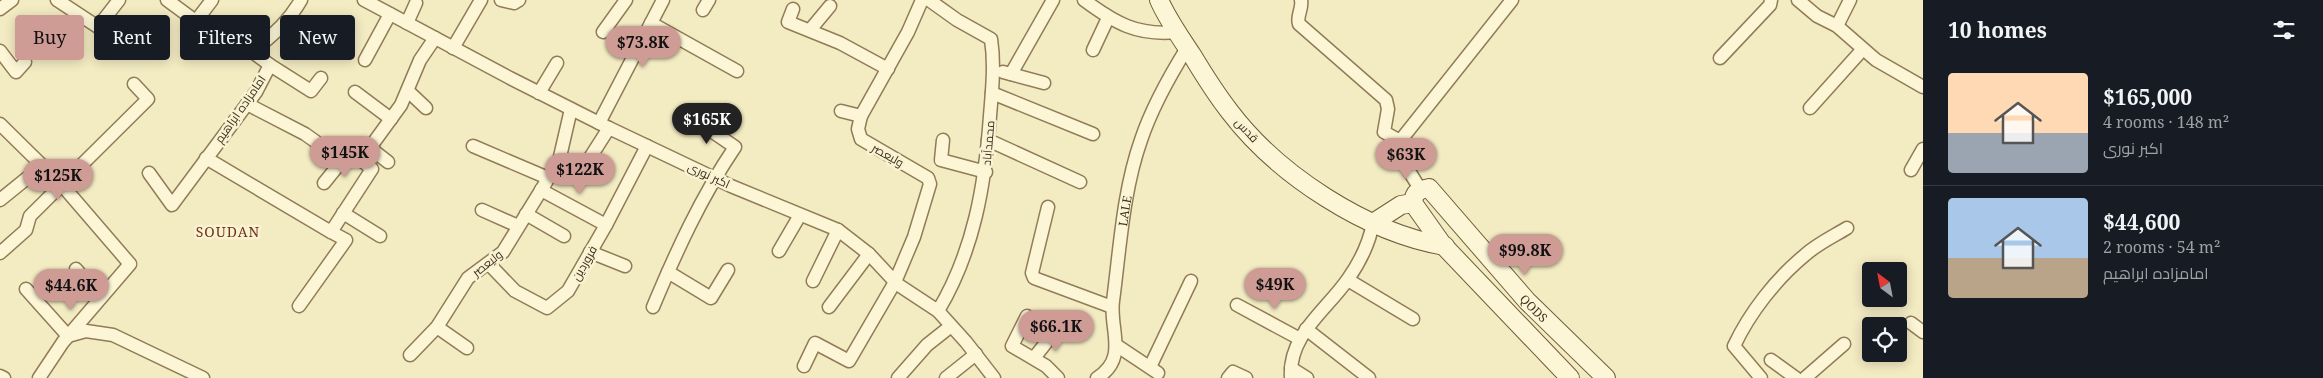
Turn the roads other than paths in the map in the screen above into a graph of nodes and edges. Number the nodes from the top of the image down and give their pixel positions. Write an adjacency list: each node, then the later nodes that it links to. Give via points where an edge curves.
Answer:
1 (12, 0): 26 (street)
2 (57, 0): 3 (street, via 98,27)
3 (119, 0)
4 (167, 0): 29 (street, امامزاده ابراهیم)
5 (212, 0): 30 (street)
6 (301, 0): 38 (street, via 294,13)
7 (364, 0): 28 (street, اکبر نوری)
8 (481, 0): 40 (street)
9 (501, 0): 10 (street, via 514,3)
10 (518, 0)
11 (626, 0): 36 (street)
12 (663, 0): 33 (street)
13 (922, 0): 51 (street)
14 (929, 0): 24 (street, محمدآباد)
15 (1053, 0): 54 (street)
16 (1084, 0): 31 (street)
17 (1159, 0): 37 (main road, قدس)
18 (1301, 0): 76 (street, via 1300,24 1386,100 1388,109 1384,132)
19 (1512, 0): 76 (street)
20 (1771, 0): 45 (street, via 1770,5)
21 (1798, 0): 34 (street, via 1817,16)
22 (1850, 0): 34 (street)
23 (416, 3): 32 (street)
24 (943, 4): 52 (street, محمدآباد, via 957,20 991,40)
25 (830, 6): 35 (street)
26 (0, 9)
27 (793, 9): 35 (street, via 788,22)
28 (390, 14): 32 (street, اکبر نوری); 47 (street)
29 (188, 15)
30 (201, 15)
31 (1108, 18): 37 (street, via 1123,26 1155,34); 42 (street)
32 (407, 23): 39 (street, اکبر نوری)
33 (651, 23): 53 (street); 72 (street)
34 (1837, 26): 43 (street)
35 (810, 30): 51 (street)
36 (603, 32)
37 (1176, 32): 41 (main road, قدس)
38 (270, 38)
39 (435, 38): 40 (street, اکبر نوری); 59 (street, via 420,60)
40 (453, 48): 61 (street, اکبر نوری)
41 (1187, 48): 103 (main road, قدس, via 1231,114 1260,144 1298,178 1331,201); 131 (street, LALE, via 1167,81 1141,140 1130,179)
42 (1093, 50)
43 (1863, 50): 58 (street); 65 (street)
44 (0, 51): 48 (street, via 16,72)
45 (1720, 58)
46 (264, 60): 50 (street, امامزاده ابراهیم)
47 (365, 60)
48 (25, 62)
49 (556, 64): 61 (street)
50 (270, 65): 55 (street, via 310,91); 63 (street, امامزاده ابراهیم)
51 (888, 69): 69 (street)
52 (993, 70): 54 (street); 62 (street, محمدآباد)
53 (737, 71)
54 (1011, 74): 56 (street)
55 (321, 78)
56 (1044, 83)
57 (134, 84): 94 (street, via 148,99)
58 (1923, 87)
59 (408, 91): 64 (street); 70 (street)
60 (355, 92): 70 (street)
61 (539, 93): 66 (street, اکبر نوری)
62 (992, 93): 73 (street); 75 (street, محمدآباد)
63 (247, 104): 81 (street, via 305,134 333,154); 82 (street, امامزاده ابراهیم)
64 (426, 108)
65 (1810, 108)
66 (571, 109): 72 (street, اکبر نوری); 89 (street, ولیعصر, via 559,161)
67 (841, 112): 69 (street)
68 (688, 115): 91 (street, via 735,147)
69 (861, 116): 124 (street, ولیعصر, via 858,129 862,140 928,178 930,184 914,238)
70 (391, 119): 79 (street)
71 (0, 124): 85 (street)
72 (604, 125): 78 (street, اکبر نوری); 90 (street)
73 (1093, 134)
74 (943, 140): 87 (street, via 941,160)
75 (988, 140): 87 (street, محمدآباد); 92 (street)
76 (1400, 141): 96 (street, via 1406,166)
77 (473, 146): 89 (street)
78 (647, 146): 91 (street, اکبر نوری); 104 (street, فروردین)
79 (370, 148): 83 (street); 84 (street)
80 (1923, 149): 86 (street)
81 (345, 156): 83 (street); 93 (street)
82 (206, 158): 88 (street, امامزاده ابراهیم, via 172,205); 108 (street)
83 (361, 160): 100 (street, via 372,169)
84 (388, 162)
85 (42, 166): 94 (street); 97 (street)
86 (1911, 170)
87 (986, 172): 132 (street, محمدآباد, via 972,234 954,284)
88 (148, 173)
89 (548, 178): 95 (street, ولیعصر)
90 (577, 178)
91 (714, 178): 102 (street, اکبر نوری); 120 (street)
92 (1080, 182)
93 (324, 183)
94 (62, 186): 114 (street, via 30,216 26,230); 126 (street, via 130,264)
95 (541, 190): 101 (street, ولیعصر); 104 (street)
96 (1420, 193): 103 (main road); 111 (main road, QODS); 165 (main road, QODS)
97 (0, 200)
98 (1048, 207): 131 (street, via 1032,273 1034,278)
99 (482, 210): 105 (street)
100 (343, 213): 108 (street); 109 (street)
101 (526, 214): 105 (street, ولیعصر); 110 (street)
102 (800, 215): 107 (street, اکبر نوری); 113 (street)
103 (1373, 223): 111 (main road, قدس, via 1420,242); 121 (street, via 1370,243)
104 (606, 225): 112 (street, فروردین)
105 (518, 226): 116 (street, ولیعصر, via 503,252)
106 (1847, 228): 166 (street, via 1805,254 1780,279 1743,326 1734,346)
107 (838, 230): 115 (street, اکبر نوری); 122 (street)
108 (331, 232): 128 (street, via 346,240)
109 (380, 236)
110 (564, 236)
111 (1445, 246): 164 (main road, QODS)
112 (590, 252): 116 (street, فروردین, via 568,290 547,308 515,291); 117 (street)
113 (779, 252)
114 (0, 253)
115 (869, 254): 124 (street, اکبر نوری); 129 (street)
116 (488, 264): 137 (street, ولیعصر, via 468,278)
117 (625, 266)
118 (76, 269): 126 (street)
119 (728, 270): 120 (street, via 711,298)
120 (668, 272): 130 (street)
121 (1348, 280): 134 (street); 140 (street)
122 (813, 281)
123 (1191, 281): 143 (street, via 1154,370)
124 (894, 282): 132 (street, اکبر نوری); 149 (street, via 849,361 816,343)
125 (26, 289): 141 (street)
126 (100, 298): 141 (street)
127 (1237, 305): 140 (street)
128 (299, 306)
129 (829, 306)
130 (653, 307)
131 (1112, 307): 143 (street, LALE)
132 (938, 311): 136 (street, اکبر نوری)
133 (1027, 316): 147 (street, via 1012,346)
134 (1414, 319)
135 (1912, 322): 139 (street)
136 (951, 326): 145 (street, اکبر نوری); 155 (street, via 927,345)
137 (436, 327): 144 (street); 146 (street, ولیعصر)
138 (1056, 330): 147 (street)
139 (1923, 332)
140 (1303, 334): 150 (street); 163 (street)
141 (68, 336): 153 (street); 154 (street, via 86,331 113,335)
142 (1844, 344): 168 (street)
143 (1116, 345): 159 (street, LALE, via 1112,361)
144 (467, 348)
145 (976, 354): 156 (street); 157 (street, اکبر نوری)
146 (410, 355)
147 (1034, 358): 158 (street)
148 (1771, 360): 167 (street)
149 (804, 366)
150 (1291, 373): 162 (street)
151 (0, 376): 152 (street)
152 (4, 378)
153 (39, 378)
154 (203, 378)
155 (898, 378)
156 (946, 378)
157 (994, 378)
158 (1058, 378)
159 (1097, 378)
160 (1228, 378): 161 (street, via 1233,372)
161 (1246, 378)
162 (1308, 378)
163 (1369, 378)
164 (1570, 378)
165 (1606, 378)
166 (1761, 378)
167 (1796, 378)
168 (1805, 378)

